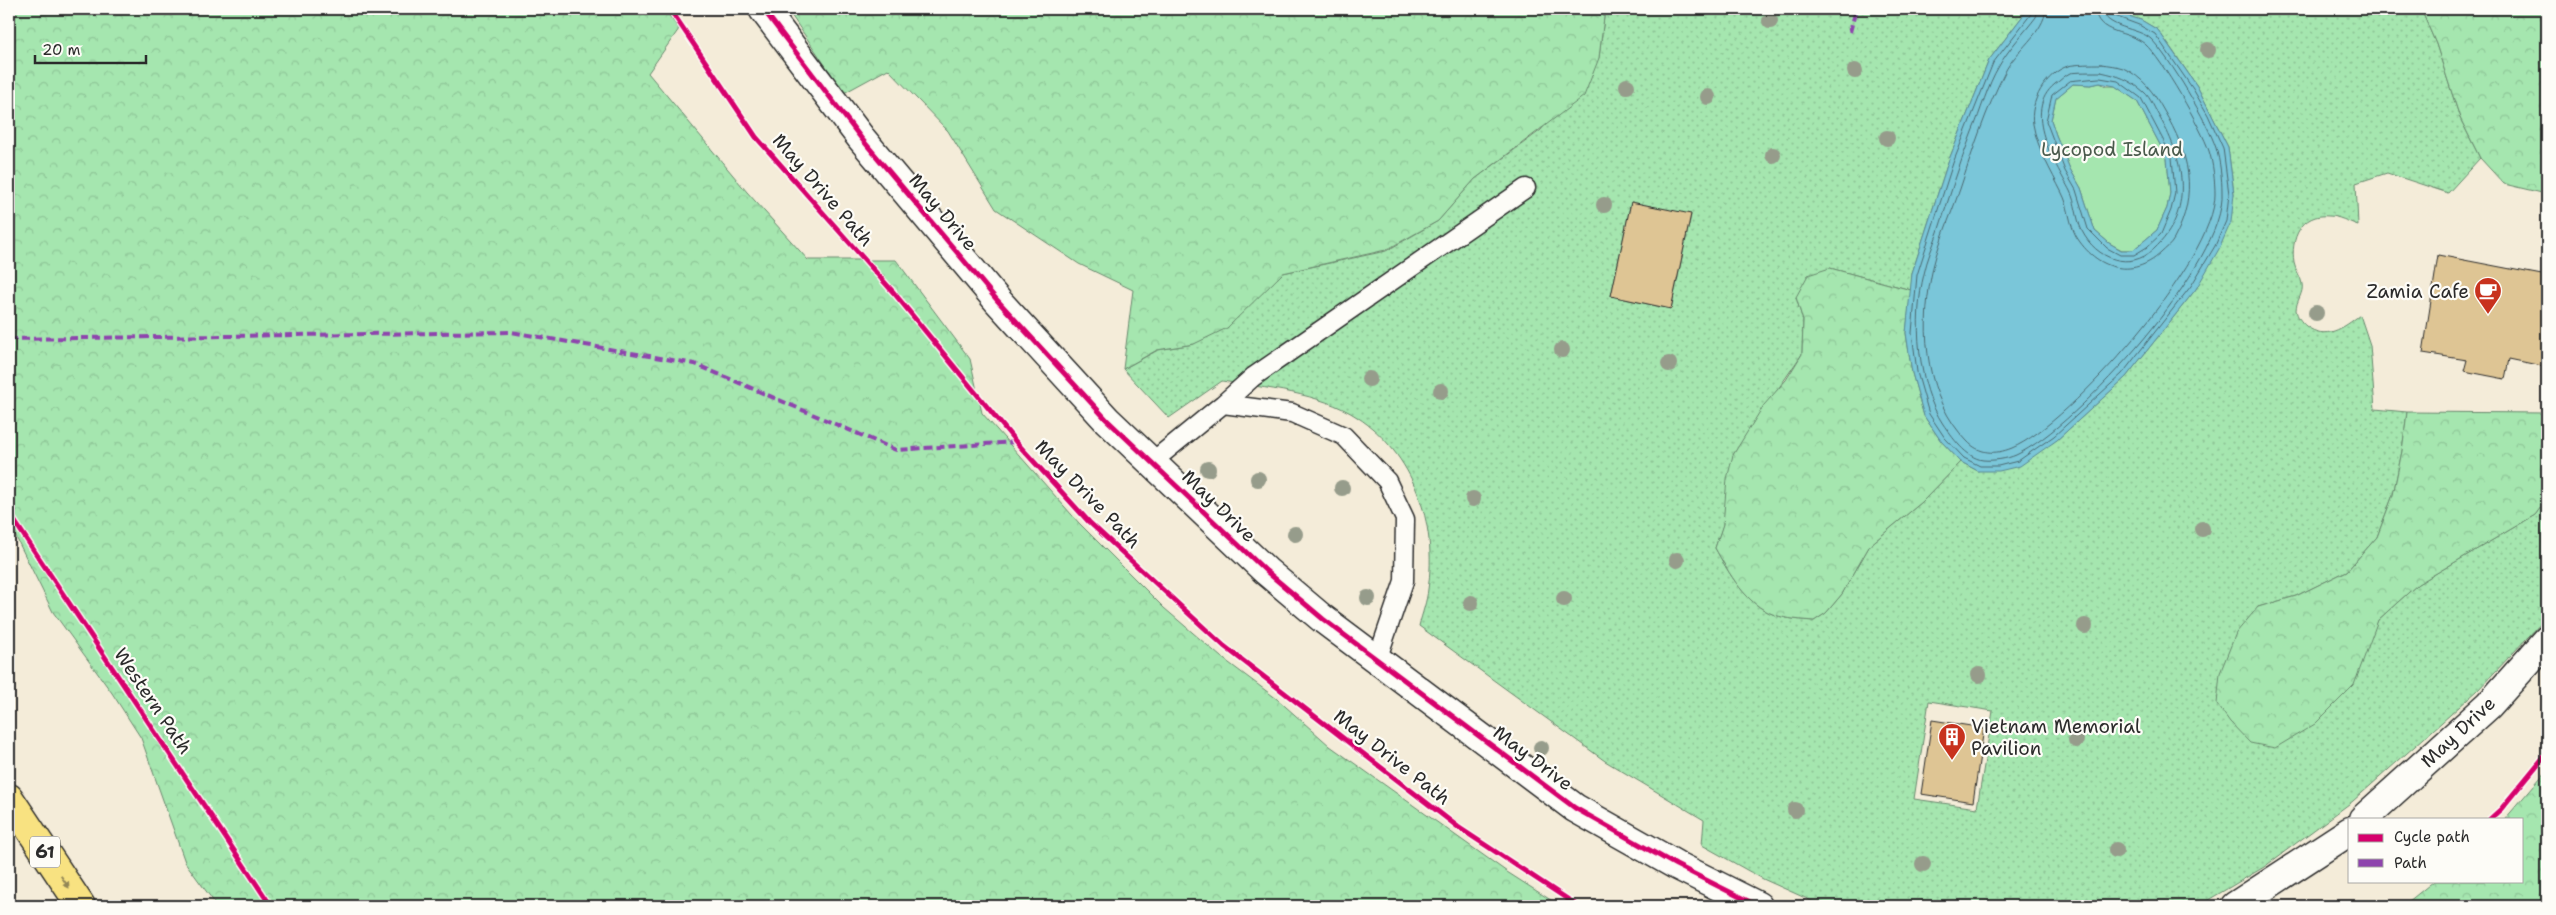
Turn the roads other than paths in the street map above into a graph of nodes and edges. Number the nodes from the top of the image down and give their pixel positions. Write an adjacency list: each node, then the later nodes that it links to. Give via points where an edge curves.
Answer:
1 (764, 9): 4 (street, May Drive, via 861,138 997,300 1107,420)
2 (1526, 188): 3 (lane, via 1291,349)
3 (1223, 404): 4 (lane); 6 (lane, via 1292,413 1344,436 1387,481 1405,519 1404,581)
4 (1152, 462): 6 (street, May Drive, via 1266,571)
5 (2547, 640): 8 (street, May Drive, via 2489,705)
6 (1377, 660): 11 (street, May Drive, via 1575,808 1676,866)
7 (9, 798): 10 (main road, 61, one-way to 10)
8 (2364, 818)
9 (2348, 831): 12 (street)
10 (81, 906)
11 (1758, 906)
12 (2235, 906)

